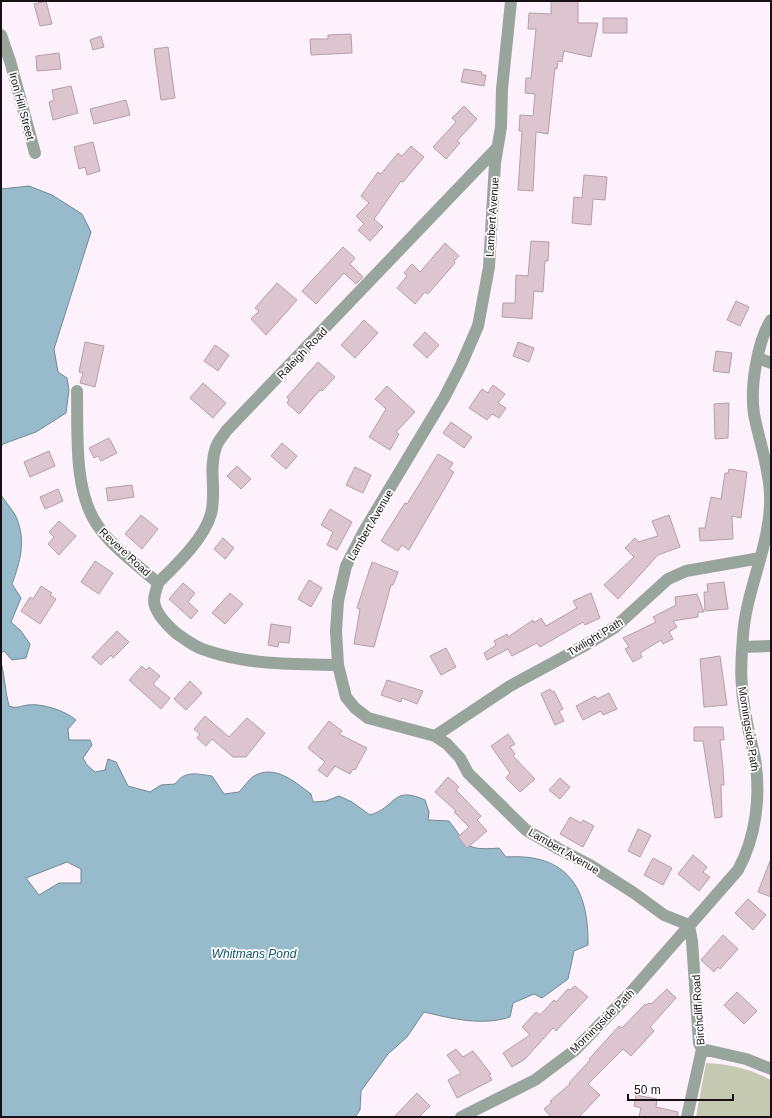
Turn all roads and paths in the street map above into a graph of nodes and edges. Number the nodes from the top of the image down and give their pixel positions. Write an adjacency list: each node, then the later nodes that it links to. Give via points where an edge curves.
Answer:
1 (510, 1): 3 (street, Lambert Avenue, via 501,127)
2 (1, 35): 4 (street, Iron Hill Street)
3 (497, 148): 10 (street, Raleigh Road, via 226,431 216,446 212,463 214,499 211,515 182,558); 13 (street, Lambert Avenue, via 489,267 478,326 444,398 364,531 346,566 336,630)
4 (35, 153)
5 (771, 320): 6 (street, Morningside Path)
6 (758, 358): 7 (street); 9 (street, Morningside Path, via 754,413 770,495 769,518)
7 (771, 363)
8 (77, 391): 10 (street, Revere Road, via 78,454 85,500 91,515 112,543)
9 (760, 558): 12 (street, Morningside Path, via 745,614); 14 (street, Twilight Path, via 686,571 668,578 614,628 510,686)
10 (158, 583): 13 (street, Revere Road, via 154,600 159,615 170,628 207,651 280,664)
11 (771, 646): 12 (street)
12 (742, 647): 15 (street, Morningside Path, via 742,688 755,761 757,799 752,838 738,870)
13 (338, 665): 14 (street, Lambert Avenue, via 346,697 368,718)
14 (435, 736): 15 (street, Lambert Avenue, via 447,744 460,758 468,773 526,830 590,865 664,915)
15 (689, 925): 16 (street, Birchcliff Road); 18 (street, Morningside Path, via 632,991 575,1050 535,1080)
16 (702, 1049): 17 (street, via 746,1059); 19 (street, Birchcliff Road)
17 (771, 1069)
18 (461, 1117)
19 (687, 1117)

